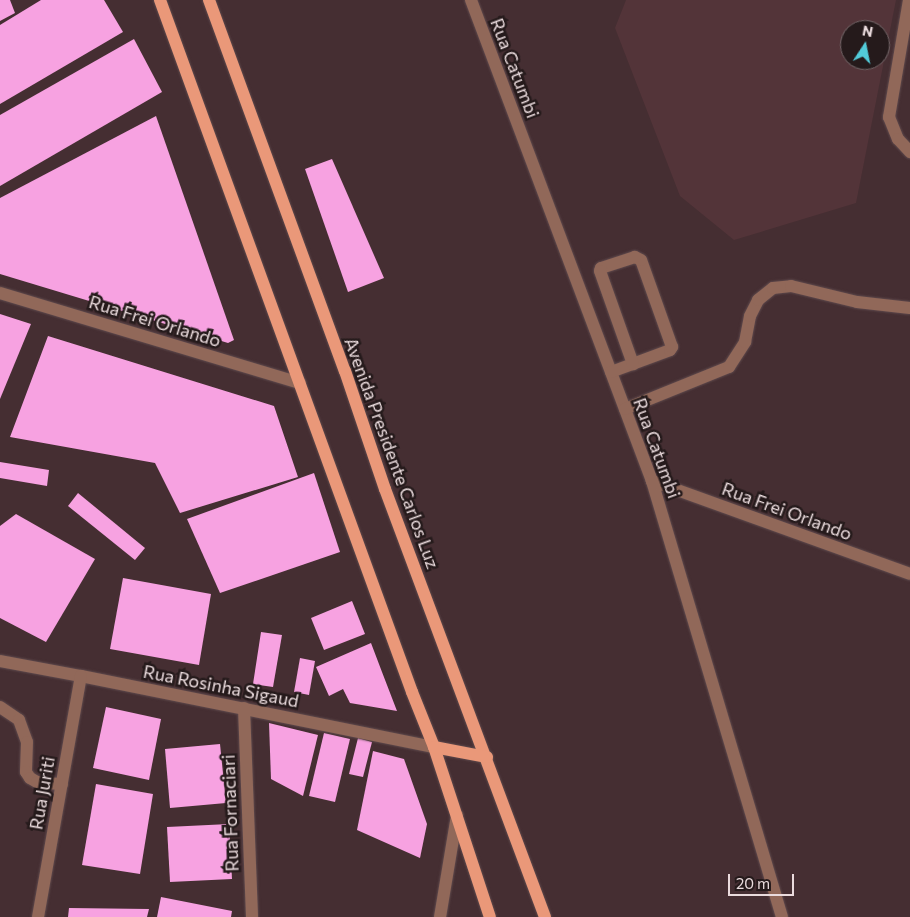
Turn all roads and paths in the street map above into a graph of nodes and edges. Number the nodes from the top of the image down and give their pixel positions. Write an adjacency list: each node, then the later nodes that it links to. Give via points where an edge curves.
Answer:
1 (160, 0): 10 (main road)
2 (208, 0): 19 (main road, Avenida Presidente Carlos Luz)
3 (471, 0): 9 (street, Rua Catumbi)
4 (909, 0): 5 (street, via 889,117 898,139)
5 (910, 152)
6 (0, 293): 10 (street, Rua Frei Orlando)
7 (910, 308): 11 (street, via 858,302 791,286 773,288 758,300 750,316 745,342 729,367)
8 (633, 364): 8 (street, via 672,347 641,260 635,257 600,271); 9 (street)
9 (611, 372): 11 (street, Rua Catumbi)
10 (300, 383): 18 (main road)
11 (625, 410): 12 (street, Rua Catumbi)
12 (652, 482): 13 (street, Rua Frei Orlando); 27 (street, Rua Catumbi)
13 (910, 574)
14 (0, 662): 15 (street, Rua Rosinha Sigaud)
15 (81, 676): 17 (street, Rua Rosinha Sigaud); 20 (street, Rua Juriti)
16 (0, 707): 20 (street, via 19,720 27,742 26,772 30,778 37,782)
17 (244, 708): 18 (street, Rua Rosinha Sigaud); 23 (street, Rua Fornaciari)
18 (434, 747): 19 (main road); 21 (main road)
19 (486, 757): 26 (main road, Avenida Presidente Carlos Luz)
20 (62, 784): 22 (street, Rua Juriti)
21 (457, 815): 24 (street); 25 (main road)
22 (38, 917)
23 (252, 917)
24 (440, 917)
25 (490, 917)
26 (545, 917)
27 (782, 917)

